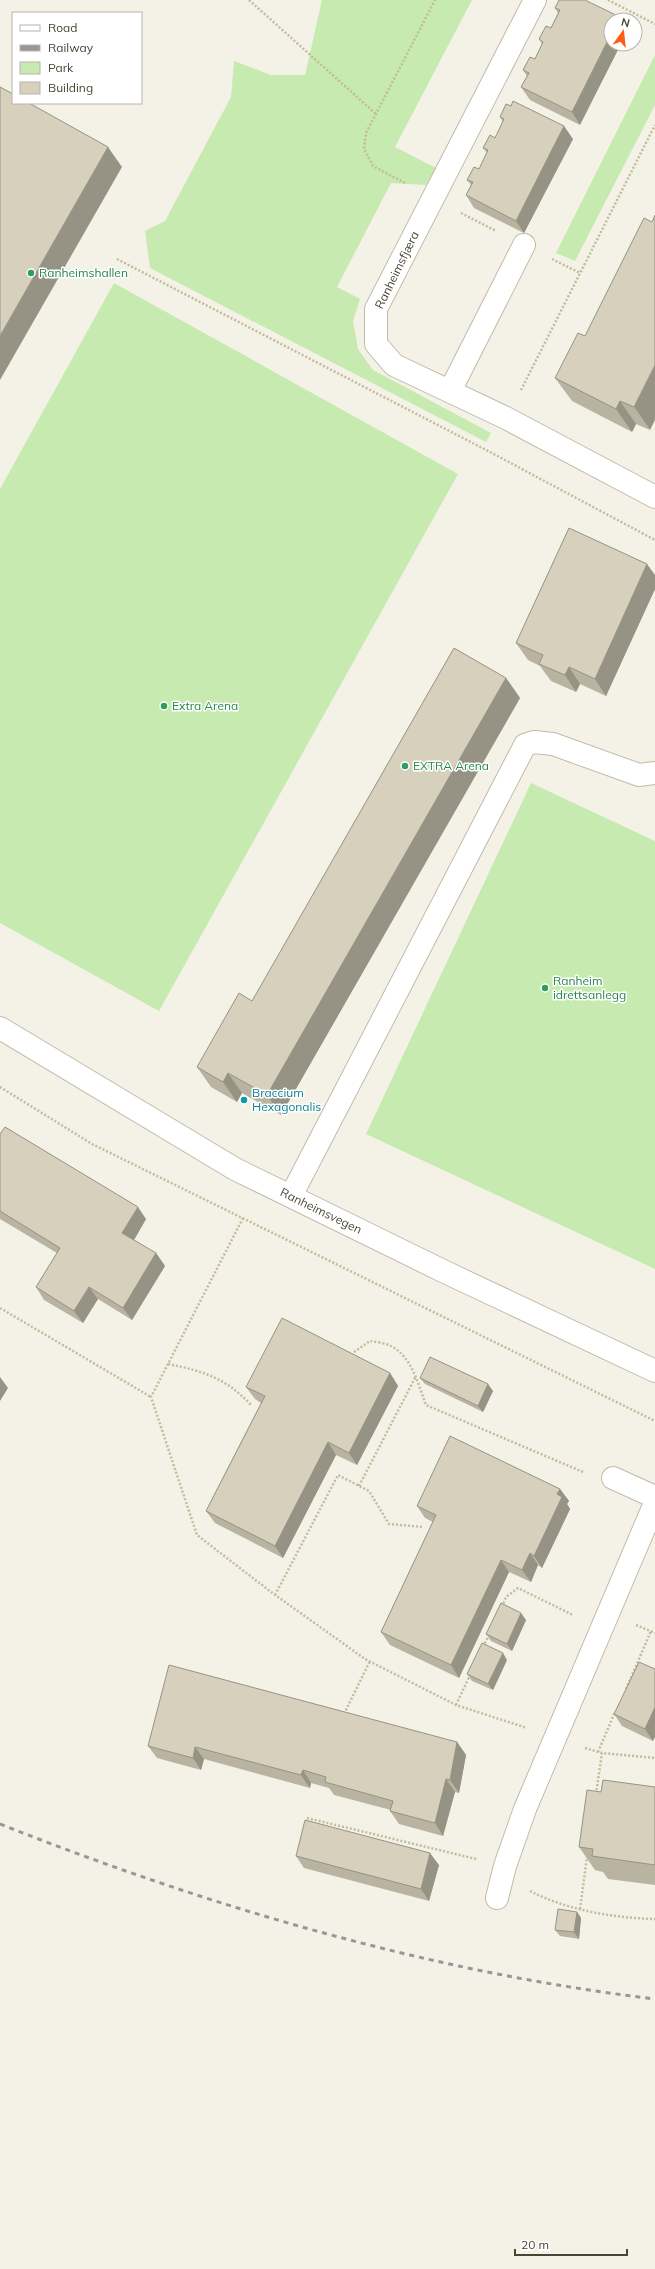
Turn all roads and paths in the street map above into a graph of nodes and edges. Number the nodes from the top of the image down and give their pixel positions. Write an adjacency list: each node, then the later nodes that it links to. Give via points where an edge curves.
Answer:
1 (249, 0): 5 (path)
2 (535, 0): 9 (street, Ranheimsfjæra, via 376,309 376,344 394,365)
3 (608, 0): 4 (path)
4 (655, 24)
5 (376, 114)
6 (655, 124): 10 (path)
7 (524, 245): 9 (street)
8 (117, 259): 11 (path)
9 (450, 391): 10 (street, Ranheimsfjæra)
10 (506, 418): 11 (path); 12 (street, Ranheimsfjæra)
11 (490, 452): 13 (path)
12 (655, 497)
13 (655, 540)
14 (655, 773): 17 (street, via 639,775 553,744 534,742 525,745)
15 (0, 1028): 17 (street, Ranheimsvegen, via 235,1169)
16 (0, 1087): 18 (path, via 92,1144)
17 (291, 1196): 22 (street, Ranheimsvegen)
18 (243, 1218): 21 (path); 26 (path)
19 (0, 1308): 24 (path)
20 (354, 1352): 23 (path, via 370,1341 391,1346 406,1358)
21 (168, 1364): 24 (path); 25 (path, via 204,1372 238,1392)
22 (655, 1371)
23 (416, 1376): 27 (path, via 426,1404); 29 (path)
24 (151, 1397): 33 (path, via 197,1535)
25 (250, 1405)
26 (655, 1421)
27 (585, 1472)
28 (614, 1478): 30 (street)
29 (359, 1486): 32 (path, via 369,1491 389,1524); 33 (path, via 338,1475)
30 (655, 1497)
31 (655, 1503): 35 (street)
32 (423, 1527)
33 (275, 1595): 39 (path)
34 (500, 1611): 35 (path, via 506,1597 518,1588)
35 (602, 1629): 45 (street)
36 (651, 1631): 41 (path)
37 (490, 1633): 38 (path)
38 (479, 1654)
39 (370, 1661): 42 (path); 44 (path)
40 (473, 1669): 42 (path)
41 (623, 1695)
42 (456, 1705): 45 (path)
43 (617, 1709): 46 (path)
44 (342, 1718)
45 (555, 1738): 46 (path); 51 (street, via 525,1809)
46 (598, 1752): 47 (path)
47 (602, 1753): 48 (path); 49 (path)
48 (655, 1758)
49 (595, 1800)
50 (587, 1855): 52 (path)
51 (497, 1898)
52 (580, 1910)

